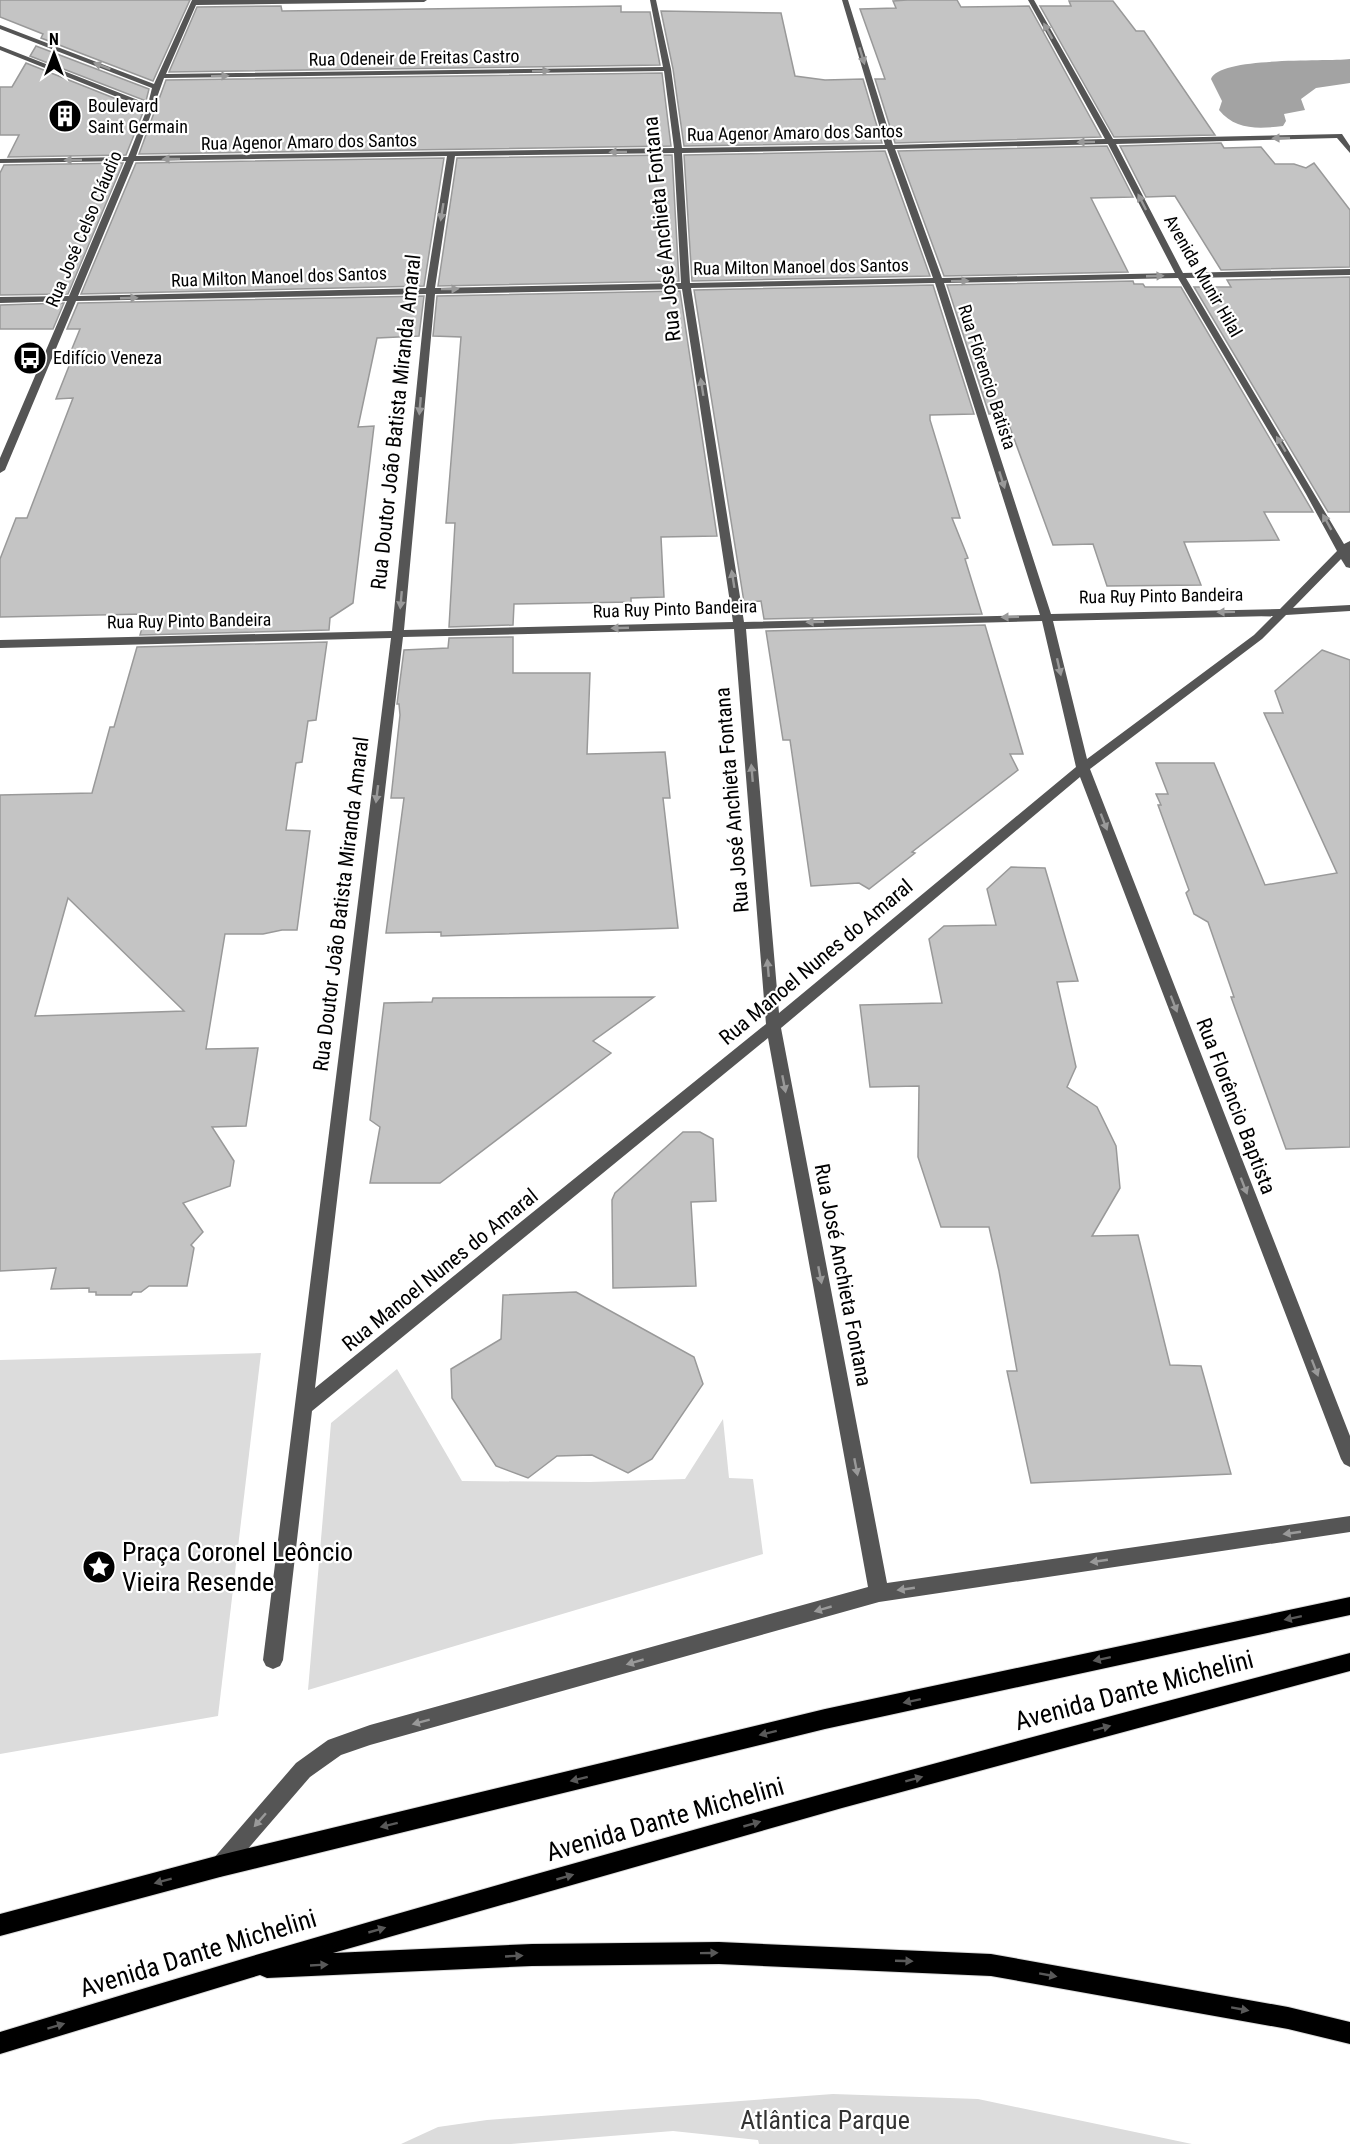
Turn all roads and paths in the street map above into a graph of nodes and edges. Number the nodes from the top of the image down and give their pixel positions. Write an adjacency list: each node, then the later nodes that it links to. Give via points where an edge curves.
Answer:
1 (424, 0): 5 (street)
2 (652, 0): 8 (street, Rua José Anchieta Fontana)
3 (845, 0): 14 (street, Rua Flôrencio Batista, one-way to 14)
4 (1031, 0): 13 (street, Avenida Munir Hilal, one-way to 4)
5 (194, 1): 9 (street, Rua José Celso Cláudio)
6 (0, 27): 11 (street, one-way to 6)
7 (0, 48): 10 (street)
8 (668, 69): 9 (street, Rua Odeneir de Freitas Castro, one-way to 8); 15 (street, Rua José Anchieta Fontana)
9 (161, 76): 11 (street, Rua José Celso Cláudio)
10 (82, 82): 11 (street, via 130,90); 12 (street)
11 (156, 87): 12 (street, Rua José Celso Cláudio)
12 (151, 108): 18 (street, Rua José Celso Cláudio)
13 (1110, 142): 14 (street, Rua Agenor Amaro dos Santos, one-way to 14); 16 (street, Rua Agenor Amaro dos Santos, one-way to 13, via 1339,136); 21 (street, Avenida Munir Hilal, one-way to 13)
14 (890, 147): 15 (street, Rua Agenor Amaro dos Santos); 22 (street, Rua Flôrencio Batista)
15 (678, 151): 17 (street, Rua Agenor Amaro dos Santos, one-way to 17); 23 (street, Rua José Anchieta Fontana)
16 (1350, 151)
17 (451, 155): 18 (street, Rua Agenor Amaro dos Santos, one-way to 18); 24 (street, Rua Doutor João Batista Miranda Amaral, one-way to 24)
18 (131, 160): 19 (street, Rua Agenor Amaro dos Santos, one-way to 19); 25 (street, Rua José Celso Cláudio)
19 (0, 161)
20 (1350, 272): 21 (street, Rua Milton Manoel dos Santos)
21 (1180, 275): 22 (street, Rua Milton Manoel dos Santos, one-way to 21); 28 (street, Avenida Munir Hilal, one-way to 21)
22 (938, 281): 23 (street, Rua Milton Manoel dos Santos); 32 (street, Rua Flôrencio Batista, one-way to 32)
23 (686, 286): 24 (street, Rua Milton Manoel dos Santos, one-way to 23); 33 (street, Rua José Anchieta Fontana, one-way to 23)
24 (431, 290): 25 (street, Rua Milton Manoel dos Santos, one-way to 24); 34 (street, Rua Doutor João Batista Miranda Amaral, one-way to 34)
25 (71, 299): 26 (street, Rua Milton Manoel dos Santos); 27 (street, Rua José Celso Cláudio)
26 (0, 300)
27 (0, 470)
28 (1346, 547): 29 (street, Avenida Munir Hilal); 31 (street, Rua Manoel Nunes do Amaral)
29 (1350, 565)
30 (1350, 608): 31 (street, Rua Ruy Pinto Bandeira)
31 (1284, 612): 32 (street, Rua Ruy Pinto Bandeira, one-way to 32); 36 (street, Rua Manoel Nunes do Amaral, via 1258,637)
32 (1046, 617): 33 (street, Rua Ruy Pinto Bandeira, one-way to 33); 36 (street, Rua Flôrencio Batista, one-way to 36)
33 (740, 625): 34 (street, Rua Ruy Pinto Bandeira, one-way to 34); 37 (street, Rua José Anchieta Fontana, one-way to 33)
34 (397, 635): 35 (street, Rua Ruy Pinto Bandeira); 38 (street, Rua Doutor João Batista Miranda Amaral, one-way to 38)
35 (0, 644)
36 (1083, 768): 37 (street, Rua Manoel Nunes do Amaral); 39 (street, Rua Florêncio Baptista, one-way to 39)
37 (773, 1026): 38 (street, Rua Manoel Nunes do Amaral); 41 (street, Rua José Anchieta Fontana, one-way to 41)
38 (303, 1408): 43 (street, Rua Doutor João Batista Miranda Amaral)
39 (1350, 1459)
40 (1350, 1524): 41 (street, one-way to 41)
41 (879, 1593): 45 (street, one-way to 45, via 335,1747 303,1770)
42 (1350, 1606): 45 (main road, Avenida Dante Michelini, one-way to 45, via 825,1719)
43 (273, 1660)
44 (1350, 1662): 47 (main road, Avenida Dante Michelini, one-way to 44, via 857,1794)
45 (220, 1866): 46 (main road, Avenida Dante Michelini, one-way to 46)
46 (0, 1925)
47 (240, 1968): 48 (main road, one-way to 48, via 532,1955 718,1953 991,1965 1288,2018); 49 (main road, Avenida Dante Michelini, one-way to 47)
48 (1350, 2033)
49 (0, 2043)

